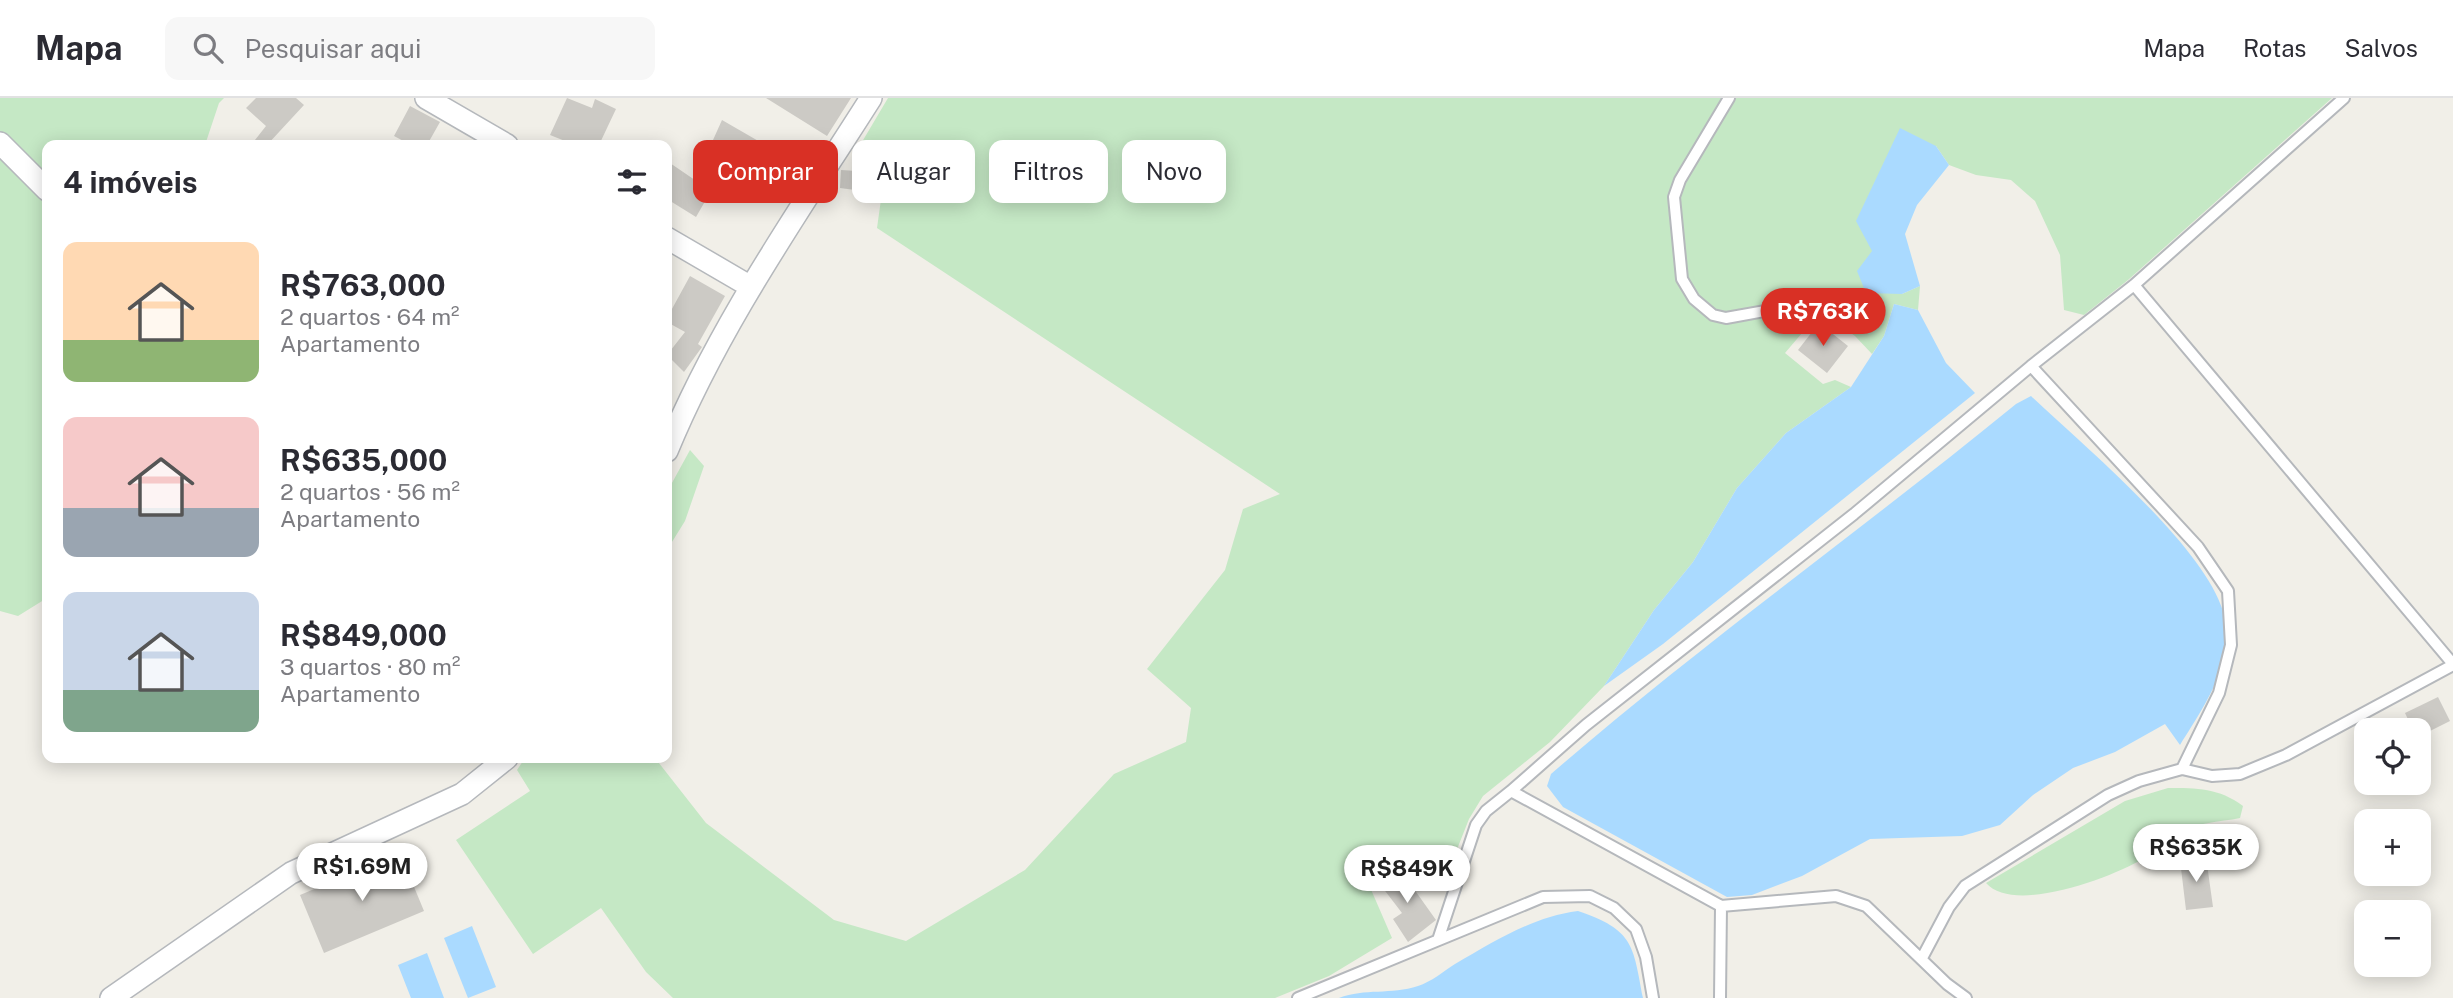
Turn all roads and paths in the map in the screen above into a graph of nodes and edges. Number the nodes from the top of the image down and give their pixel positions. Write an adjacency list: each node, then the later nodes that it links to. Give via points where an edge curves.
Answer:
1 (426, 98): 5 (street)
2 (872, 98): 10 (street)
3 (1729, 98): 11 (lane, via 1674,197 1682,279 1694,299 1713,315 1726,318)
4 (2344, 98): 9 (lane)
5 (498, 140)
6 (0, 143): 7 (street)
7 (42, 185)
8 (672, 241): 10 (street)
9 (2134, 285): 12 (lane); 14 (lane)
10 (751, 287): 13 (street)
11 (1798, 305)
12 (2031, 366): 16 (lane, via 2198,547 2228,591 2231,645 2222,681); 17 (lane, via 1854,514 1586,725)
13 (672, 441)
14 (2453, 665): 16 (lane, via 2286,755 2240,774 2212,776)
15 (501, 763): 21 (street, via 462,794 291,873)
16 (2182, 769): 20 (lane, via 2108,795 1965,886)
17 (1511, 791): 18 (lane); 19 (lane, via 1476,825)
18 (1721, 906): 20 (lane, via 1836,896 1867,906); 24 (lane)
19 (1438, 940): 22 (lane); 23 (lane, via 1543,897 1590,896 1614,908 1636,929)
20 (1922, 958): 25 (lane)
21 (111, 998)
22 (1298, 998)
23 (1653, 998)
24 (1720, 998)
25 (1966, 998)

